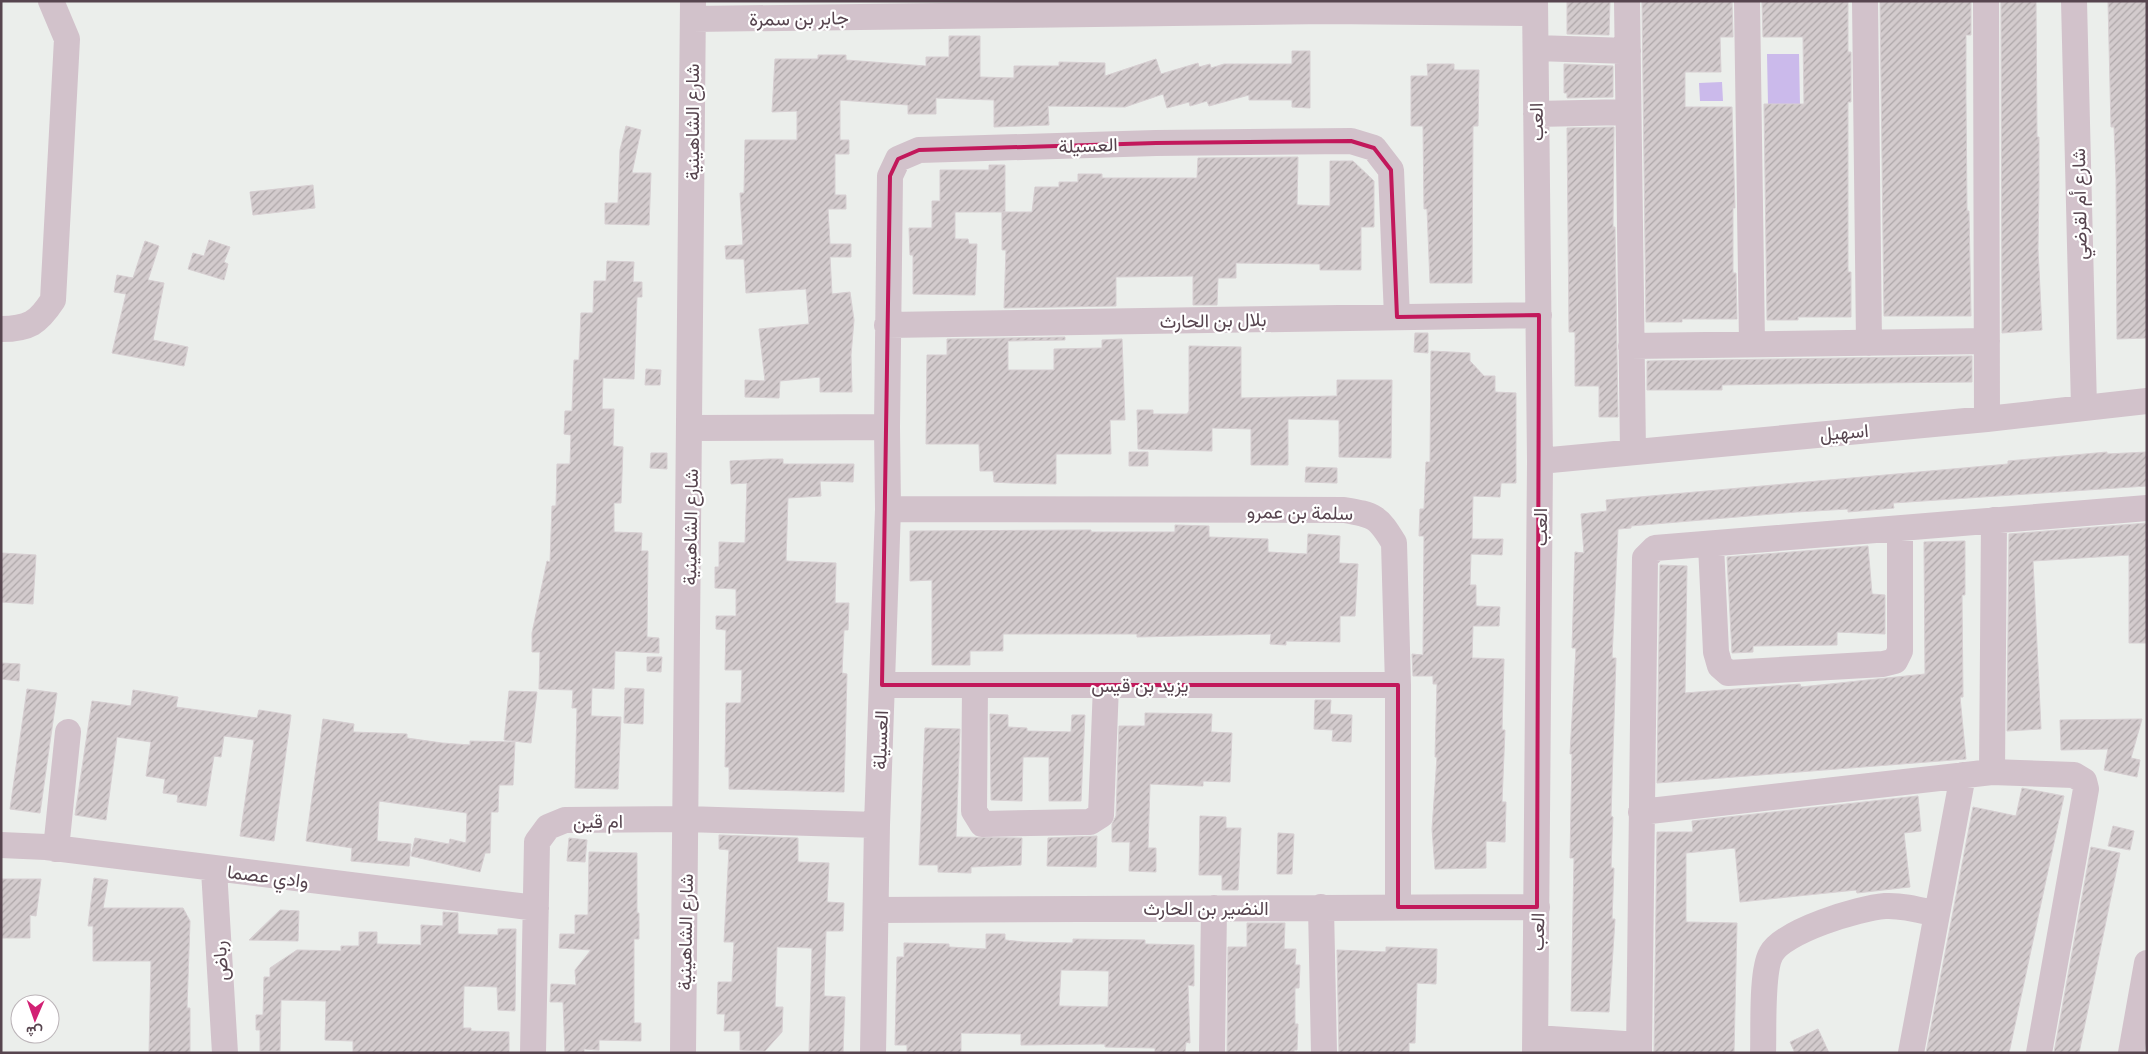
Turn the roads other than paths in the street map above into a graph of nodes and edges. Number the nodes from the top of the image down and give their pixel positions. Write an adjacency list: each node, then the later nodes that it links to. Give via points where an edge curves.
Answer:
1 (51, 1): 20 (street, via 67,39 54,300 43,316 22,329)
2 (1627, 1): 14 (street)
3 (1747, 1): 23 (street)
4 (1865, 1): 22 (street)
5 (1986, 1): 21 (street)
6 (2074, 1): 26 (street, شارع أم لقرضي)
7 (1327, 6): 8 (street, جابر بن سمرة); 10 (street, جابر بن سمرة)
8 (1535, 7): 13 (street, العب)
9 (995, 8): 10 (street, جابر بن سمرة); 11 (street, جابر بن سمرة)
10 (1110, 8)
11 (796, 9): 12 (street, جابر بن سمرة)
12 (693, 10): 29 (street, شارع الشاهينية)
13 (1536, 48): 14 (street); 16 (street, العب)
14 (1628, 51): 15 (street)
15 (1628, 112): 16 (street); 24 (street)
16 (1536, 114): 17 (street, العب)
17 (1539, 315): 18 (street, بلال بن الحارث); 31 (street, العب)
18 (1397, 317): 19 (street, بلال بن الحارث); 19 (street, العسيلة, via 1390,170 1374,148 1352,140 919,150 898,159 890,176)
19 (887, 324): 28 (street, العسيلة)
20 (1, 329)
21 (1987, 341): 22 (street); 27 (street)
22 (1869, 343): 23 (street)
23 (1752, 344): 24 (street)
24 (1631, 346): 30 (street)
25 (2147, 401): 26 (street, اسهيل)
26 (2084, 407): 27 (street, اسهيل)
27 (1987, 419): 30 (street, اسهيل)
28 (886, 427): 29 (street); 33 (street, العسيلة)
29 (690, 428): 45 (street, شارع الشاهينية)
30 (1632, 452): 31 (street, اسهيل)
31 (1540, 460): 52 (street, العب)
32 (2147, 508): 34 (street)
33 (888, 509): 37 (street, العسيلة); 40 (street, سلمة بن عمرو, via 1344,510 1370,514 1394,543)
34 (1994, 520): 35 (street); 42 (street)
35 (1900, 530): 36 (street); 36 (street, via 1900,651 1896,661 1883,664 1728,673 1720,666 1716,652)
36 (1711, 545): 44 (street, via 1654,548 1645,558)
37 (882, 685): 38 (street, يزيد بن قيس); 46 (street, العسيلة)
38 (974, 685): 39 (street, يزيد بن قيس); 39 (street, via 974,811 982,824 1090,822 1101,814)
39 (1106, 685): 40 (street, يزيد بن قيس)
40 (1398, 685): 51 (street, سلمة بن عمرو)
41 (68, 732): 48 (street)
42 (1992, 772): 43 (street); 69 (street, via 2074,775 2084,781 2086,789)
43 (1963, 775): 44 (street); 56 (street)
44 (1640, 812): 60 (street)
45 (686, 819): 46 (street, ام قين); 53 (street, ام قين, via 565,820 548,827 537,842); 63 (street, شارع الشاهينية)
46 (877, 825): 55 (street, العسيلة)
47 (1, 846): 48 (street, وادي عصما)
48 (56, 849): 49 (street, وادي عصما)
49 (214, 870): 53 (street, وادي عصما); 61 (street, رباض)
50 (1321, 907): 51 (street, النضير بن الحارث); 54 (street, النضير بن الحارث); 66 (street)
51 (1398, 907): 52 (street, النضير بن الحارث)
52 (1537, 907): 59 (street, العب)
53 (536, 908): 62 (street, ام قين)
54 (1214, 908): 55 (street, النضير بن الحارث); 65 (street)
55 (876, 910): 64 (street, العسيلة)
56 (1937, 914): 67 (street, via 1908,907 1861,910 1820,922 1784,941 1771,953 1767,967); 68 (street)
57 (2147, 963): 58 (street)
58 (2137, 1040)
59 (1536, 1046): 60 (street)
60 (1639, 1049)
61 (226, 1053)
62 (533, 1053)
63 (683, 1053)
64 (873, 1053)
65 (1212, 1053)
66 (1324, 1053)
67 (1763, 1053)
68 (1912, 1053)
69 (2039, 1053)

